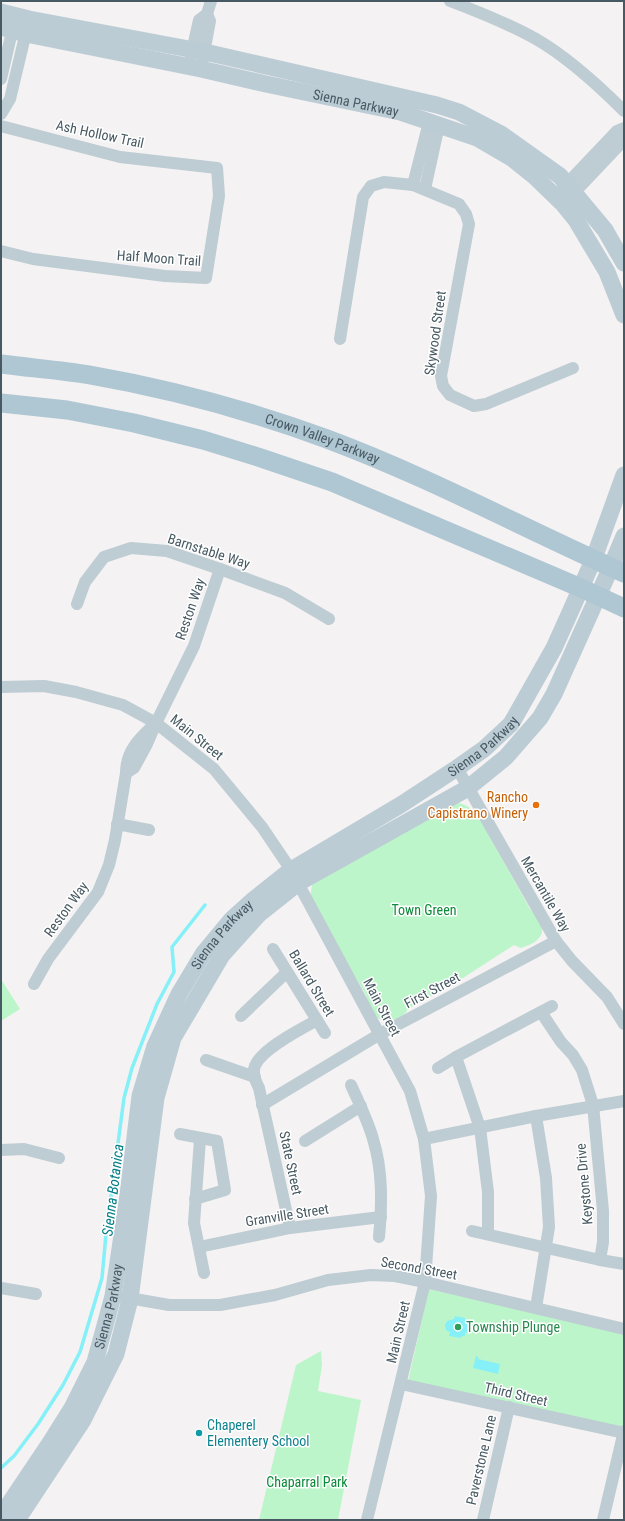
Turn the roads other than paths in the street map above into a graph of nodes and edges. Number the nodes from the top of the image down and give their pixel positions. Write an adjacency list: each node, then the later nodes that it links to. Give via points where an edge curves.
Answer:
1 (211, 1): 4 (street, via 207,14 210,20)
2 (450, 1): 7 (street, via 537,39 570,62)
3 (14, 23): 4 (main road, Sienna Parkway); 5 (main road, Sienna Parkway); 6 (street); 9 (street, via 10,99)
4 (198, 50): 5 (street); 8 (main road, Sienna Parkway)
5 (195, 68): 10 (main road, Sienna Parkway, via 400,112)
6 (1, 79)
7 (624, 111)
8 (459, 112): 10 (main road); 17 (main road, Sienna Parkway, via 501,134 560,176)
9 (1, 114)
10 (436, 124): 15 (street, via 426,130); 16 (street); 17 (main road, Sienna Parkway, via 477,138)
11 (1, 126): 14 (street, Ash Hollow Trail, via 120,157)
12 (624, 128): 17 (street, via 617,131)
13 (624, 140): 17 (street)
14 (217, 168): 18 (street, Half Moon Trail, via 219,196 206,278 165,276 41,260)
15 (414, 186): 16 (street, Skywood Street); 21 (street, Skywood Street, via 384,182 371,186 363,197)
16 (425, 189): 23 (street, Skywood Street, via 459,204 469,224 441,376 443,386 450,395 474,406 486,404)
17 (565, 194): 19 (main road, Sienna Parkway, via 605,230); 20 (main road, Sienna Parkway, via 576,220 607,272)
18 (1, 252)
19 (624, 264)
20 (624, 315)
21 (340, 339)
22 (1, 364): 27 (main road, Crown Valley Parkway, via 90,375 139,385 278,422 379,460)
23 (573, 368)
24 (1, 403): 30 (main road, via 67,410 134,423 244,453 332,482)
25 (624, 475): 27 (main road, Sienna Parkway)
26 (624, 536): 29 (main road, Sienna Parkway)
27 (594, 558): 29 (main road, Crown Valley Parkway); 30 (main road, Sienna Parkway)
28 (220, 569): 32 (street, Barnstable Way, via 167,552 131,548 104,557 85,582); 34 (street, Barnstable Way, via 285,593); 36 (street, Reston Way, via 194,646)
29 (618, 570): 31 (main road, Sienna Parkway)
30 (581, 588): 31 (main road); 37 (main road, Sienna Parkway, via 554,648 511,724 484,750)
31 (598, 596): 33 (main road); 38 (main road, Sienna Parkway, via 554,694 540,718 506,757)
32 (77, 604)
33 (624, 608)
34 (329, 619)
35 (1, 687): 36 (street, Main Street, via 44,686 76,692 123,705)
36 (156, 723): 39 (street, Reston Way, via 136,741 126,763); 41 (street, Main Street, via 214,769 262,827)
37 (457, 768): 38 (street, Mercantile Way); 41 (main road, Sienna Parkway)
38 (468, 788): 41 (main road, Sienna Parkway); 42 (street, Mercantile Way)
39 (117, 824): 40 (street); 45 (street, Reston Way, via 109,865 98,892 48,959)
40 (149, 830)
41 (294, 877): 52 (street, Main Street); 84 (main road, Sienna Parkway, via 252,901 232,919 203,954 179,994 155,1046 140,1096); 85 (main road, Sienna Parkway, via 222,955 173,1038 156,1098)
42 (556, 940): 50 (street, Mercantile Way, via 572,961 607,997); 52 (street, First Street)
43 (274, 949): 44 (street, Ballard Street)
44 (287, 972): 48 (street); 49 (street, Ballard Street)
45 (34, 984)
46 (552, 1006): 47 (street)
47 (541, 1012): 53 (street); 60 (street, Keystone Drive, via 582,1070)
48 (241, 1016)
49 (317, 1020): 51 (street, Ballard Street); 56 (street, via 271,1048 257,1060 253,1072)
50 (624, 1024)
51 (325, 1033)
52 (380, 1034): 59 (street, First Street); 66 (street, Main Street, via 410,1091)
53 (456, 1057): 55 (street); 63 (street)
54 (206, 1060): 56 (street)
55 (438, 1068)
56 (255, 1077): 59 (street, State Street)
57 (351, 1085): 61 (street)
58 (624, 1101): 60 (street)
59 (262, 1105): 72 (street, State Street)
60 (593, 1105): 62 (street); 78 (street, Keystone Drive, via 603,1210)
61 (361, 1106): 67 (street); 71 (street, via 373,1139 380,1173)
62 (536, 1116): 63 (street); 77 (street, via 546,1178 549,1227)
63 (480, 1128): 66 (street); 74 (street, via 488,1192)
64 (180, 1134): 65 (street)
65 (200, 1139): 70 (street); 70 (street, via 217,1141 225,1190)
66 (424, 1140): 81 (street, Main Street, via 431,1196)
67 (305, 1141)
68 (1, 1150): 69 (street, via 24,1149)
69 (59, 1158)
70 (195, 1199): 76 (street, via 194,1222)
71 (381, 1217): 72 (street, Granville Street); 75 (street)
72 (290, 1228): 76 (street, Granville Street)
73 (472, 1231): 74 (street)
74 (488, 1234): 77 (street)
75 (379, 1237)
76 (199, 1247): 80 (street)
77 (546, 1248): 78 (street); 86 (street)
78 (600, 1260): 79 (street)
79 (624, 1264)
80 (204, 1273)
81 (425, 1282): 85 (street, Second Street, via 395,1276 371,1275 328,1280 275,1295 220,1305 169,1305); 86 (street, Second Street); 88 (street, Main Street)
82 (1, 1288): 83 (street)
83 (36, 1294)
84 (113, 1296): 85 (street, Second Street); 91 (main road, Sienna Parkway, via 95,1362 72,1408)
85 (130, 1299): 92 (main road, Sienna Parkway, via 116,1354 84,1420)
86 (536, 1308): 87 (street, Second Street)
87 (624, 1328)
88 (401, 1384): 89 (street, Third Street); 93 (street, Main Street)
89 (509, 1407): 90 (street, Third Street); 94 (street, Paverstone Lane)
90 (624, 1432): 95 (street)
91 (1, 1516)
92 (17, 1520)
93 (367, 1520)
94 (483, 1520)
95 (603, 1520)

